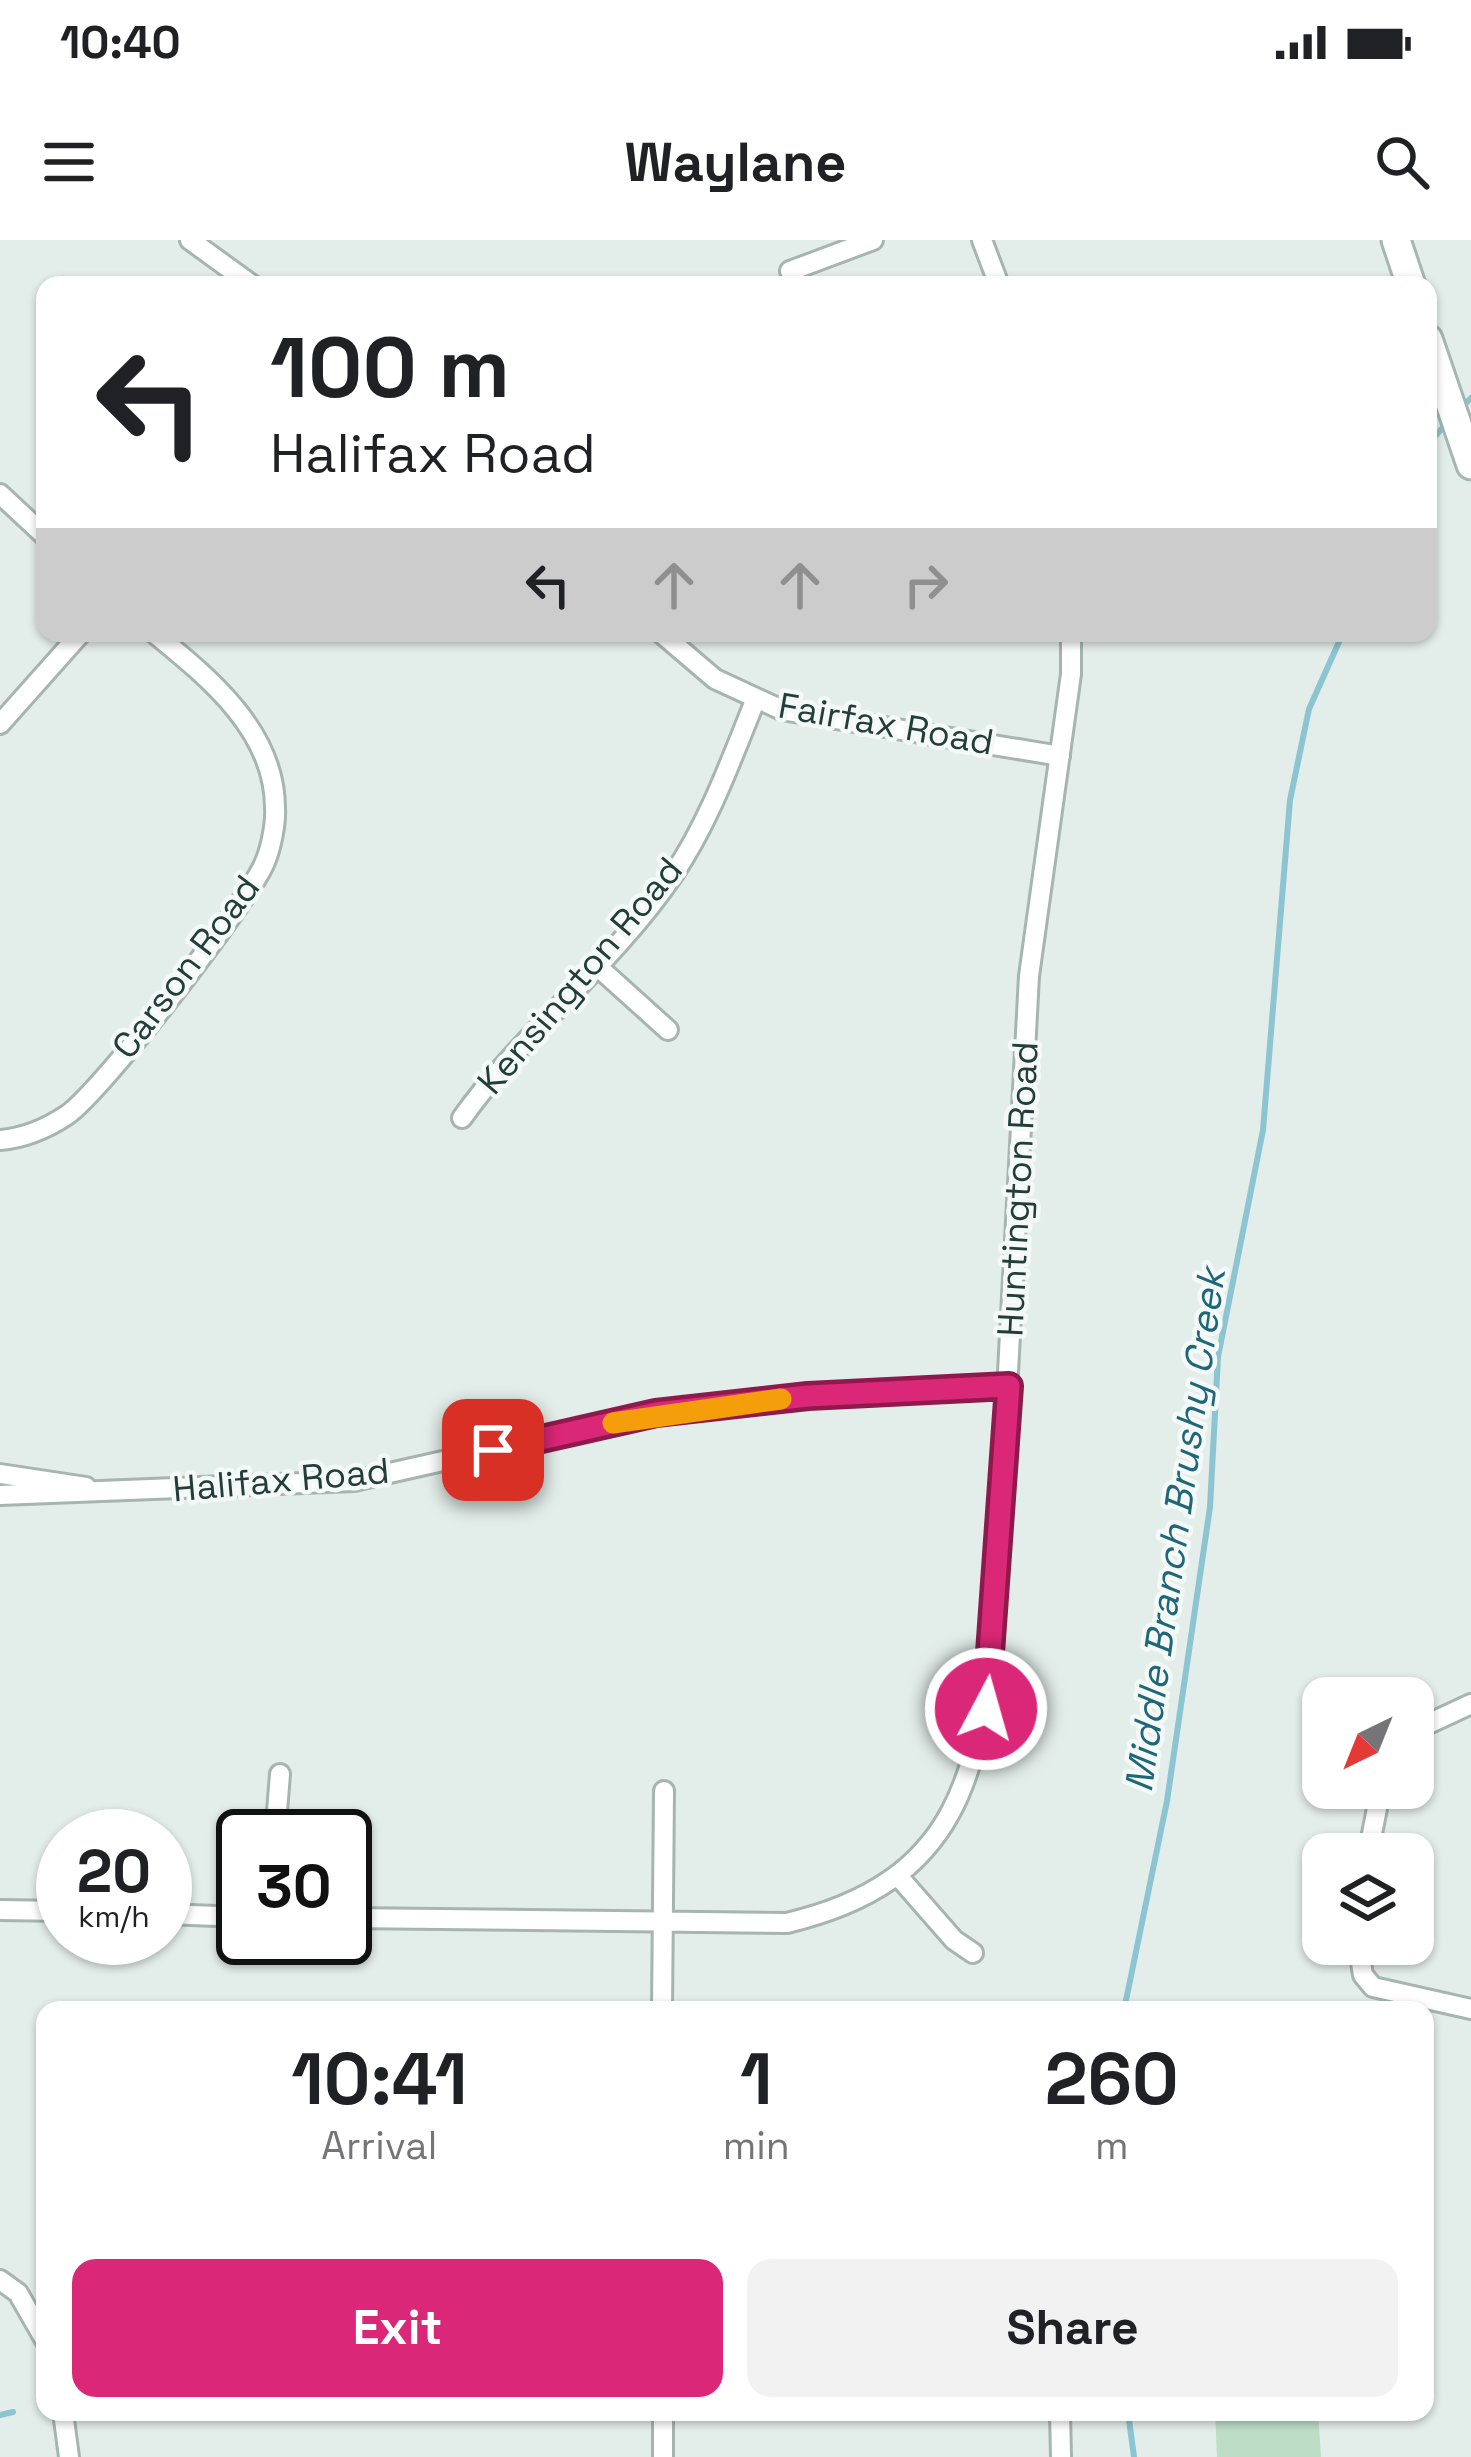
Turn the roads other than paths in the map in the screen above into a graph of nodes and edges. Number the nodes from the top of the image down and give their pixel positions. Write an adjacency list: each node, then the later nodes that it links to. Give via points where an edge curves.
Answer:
1 (190, 240): 6 (street)
2 (873, 240): 5 (street)
3 (982, 240): 7 (street)
4 (1396, 240): 8 (street)
5 (790, 271)
6 (240, 276)
7 (996, 276)
8 (1408, 276)
9 (1437, 366): 10 (street)
10 (1468, 457)
11 (0, 494): 12 (street)
12 (36, 528)
13 (73, 642): 18 (street)
14 (164, 642): 23 (street, Carson Road, via 247,721 267,756 276,809 265,862 201,955 70,1113 26,1138)
15 (672, 642): 17 (street, Fairfax Road)
16 (1070, 642): 19 (street, Huntington Road)
17 (755, 700): 19 (street, Fairfax Road, via 855,725); 20 (street, Kensington Road, via 720,790 673,875)
18 (0, 724)
19 (1060, 756): 24 (street, Huntington Road, via 1029,976)
20 (598, 966): 21 (street); 22 (street, Kensington Road, via 513,1051)
21 (668, 1030)
22 (462, 1118)
23 (0, 1140)
24 (1009, 1386): 26 (street, Halifax Road, via 656,1413 354,1481); 33 (street, Huntington Road, via 995,1617 975,1757 958,1804)
25 (0, 1474): 26 (street, Halifax Road)
26 (120, 1492): 27 (street, Halifax Road)
27 (0, 1495)
28 (1471, 1704): 29 (street)
29 (1434, 1721)
30 (280, 1774): 32 (street)
31 (664, 1792): 37 (street)
32 (277, 1809)
33 (898, 1876): 37 (street, Huntington Road, via 844,1910 787,1923); 38 (street)
34 (0, 1910): 35 (street)
35 (36, 1911)
36 (372, 1918): 37 (street, Huntington Road)
37 (664, 1923): 40 (street)
38 (973, 1954)
39 (1361, 1965): 41 (street, via 1373,1987)
40 (662, 2001)
41 (1471, 2009)
42 (0, 2280): 43 (street)
43 (36, 2324)
44 (64, 2421): 47 (street)
45 (663, 2421): 48 (street)
46 (1060, 2421): 49 (street)
47 (69, 2457)
48 (663, 2457)
49 (1060, 2457)

